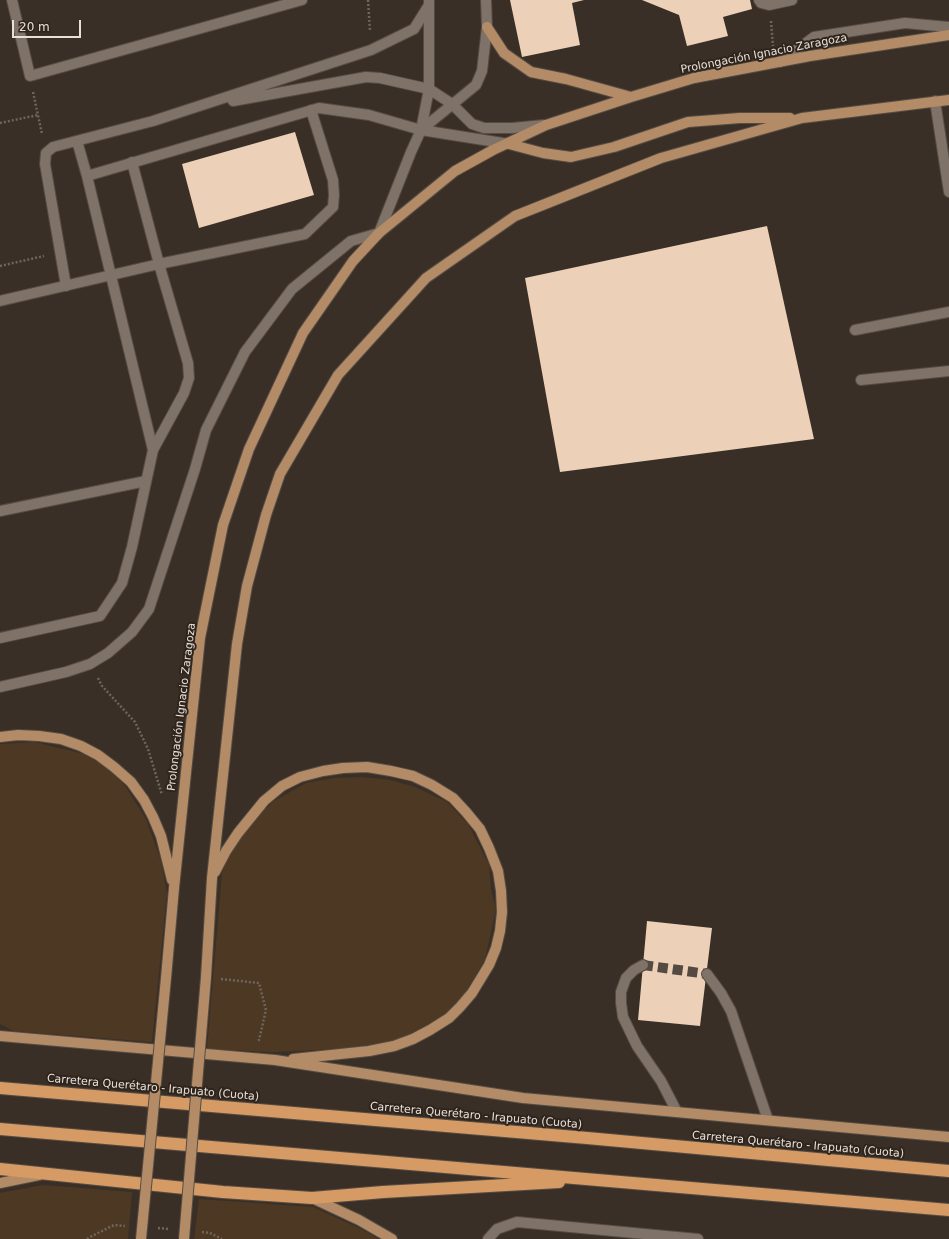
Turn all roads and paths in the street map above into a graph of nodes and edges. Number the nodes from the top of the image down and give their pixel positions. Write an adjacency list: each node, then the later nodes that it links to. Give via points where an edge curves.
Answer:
1 (12, 0): 14 (street)
2 (302, 0): 14 (street)
3 (368, 0): 12 (path)
4 (486, 0): 10 (street)
5 (759, 0): 8 (street)
6 (792, 0): 8 (street)
7 (429, 2): 12 (street, via 414,29); 15 (street)
8 (769, 5): 13 (path)
9 (949, 26): 13 (street, via 905,23 814,37)
10 (487, 27): 16 (main road, via 504,52 531,72); 19 (street, via 482,71 476,85)
11 (949, 35): 13 (main road, Prolongación Ignacio Zaragoza)
12 (371, 50): 20 (street)
13 (777, 63): 16 (main road, Prolongación Ignacio Zaragoza, via 694,78)
14 (30, 76): 22 (path)
15 (429, 89): 19 (street); 20 (street, via 366,77); 26 (street)
16 (631, 97): 25 (main road, Prolongación Ignacio Zaragoza)
17 (949, 100): 18 (main road)
18 (935, 101): 23 (main road); 32 (street)
19 (452, 104): 25 (street, via 472,124 484,128); 26 (street)
20 (196, 108): 27 (street)
21 (311, 110): 26 (street, via 318,108 369,115); 30 (street); 35 (street, via 333,180 333,207 304,234)
22 (38, 115): 24 (path); 29 (path)
23 (802, 118): 28 (main road, via 740,118 688,122 614,147 571,157); 52 (main road, via 661,158 514,216 426,278 338,375 280,474 247,586 237,644)
24 (0, 123)
25 (546, 125): 28 (main road, Prolongación Ignacio Zaragoza)
26 (421, 130): 28 (street); 33 (street)
27 (77, 141): 29 (street, via 53,147); 31 (street)
28 (509, 144): 33 (main road, Prolongación Ignacio Zaragoza, via 455,171)
29 (46, 153): 34 (street, via 45,164)
30 (132, 162): 31 (street); 35 (street)
31 (87, 176): 37 (street)
32 (949, 192)
33 (379, 233): 48 (street, via 351,241 292,289 245,352 206,430 149,609 132,632 108,653 90,664); 53 (main road, Prolongación Ignacio Zaragoza, via 353,262 303,333 248,449 223,525 200,638)
34 (60, 252): 36 (path); 38 (street)
35 (159, 264): 37 (street); 44 (street, via 188,363 189,378 184,393)
36 (0, 266)
37 (111, 276): 38 (street); 44 (street)
38 (66, 286): 39 (street)
39 (0, 301)
40 (949, 312): 41 (street)
41 (855, 330)
42 (949, 371): 43 (street)
43 (861, 380)
44 (153, 450): 45 (street)
45 (146, 481): 46 (street); 47 (street, via 122,583 100,616)
46 (0, 511)
47 (0, 638)
48 (66, 672): 49 (street); 50 (street)
49 (0, 680)
50 (0, 687)
51 (0, 737): 53 (main road, via 18,735 61,739 81,746 114,767 131,782 153,817 161,836)
52 (212, 878): 56 (main road); 59 (main road, via 226,851 251,816 282,786 300,776 343,768 368,767 412,776 453,798 480,829 498,871 502,912 496,948 472,993 449,1018 413,1039 394,1046 369,1051)
53 (174, 888): 73 (main road, Prolongación Ignacio Zaragoza, bridge)
54 (643, 965): 61 (street, via 626,978 620,1003 623,1017 637,1046)
55 (707, 974): 62 (street, via 731,1011)
56 (206, 977): 58 (path, via 259,983 266,1010 259,1040); 74 (main road, bridge)
57 (2, 1035): 58 (main road)
58 (235, 1057): 59 (main road)
59 (275, 1060): 61 (main road, via 523,1098)
60 (0, 1088): 66 (highway, Carretera Querétaro - Irapuato (Cuota))
61 (677, 1112): 62 (main road)
62 (768, 1120): 64 (main road)
63 (0, 1129): 68 (highway)
64 (949, 1137)
65 (0, 1170): 67 (highway)
66 (949, 1171)
67 (48, 1174): 69 (main road); 70 (highway, via 223,1192)
68 (600, 1180): 70 (highway); 71 (highway)
69 (0, 1183)
70 (312, 1198): 76 (main road)
71 (949, 1210)
72 (210, 1233): 75 (path)
73 (141, 1239)
74 (184, 1239)
75 (222, 1239)
76 (392, 1239)
77 (488, 1239): 78 (street, via 497,1229 517,1222)
78 (698, 1239)

